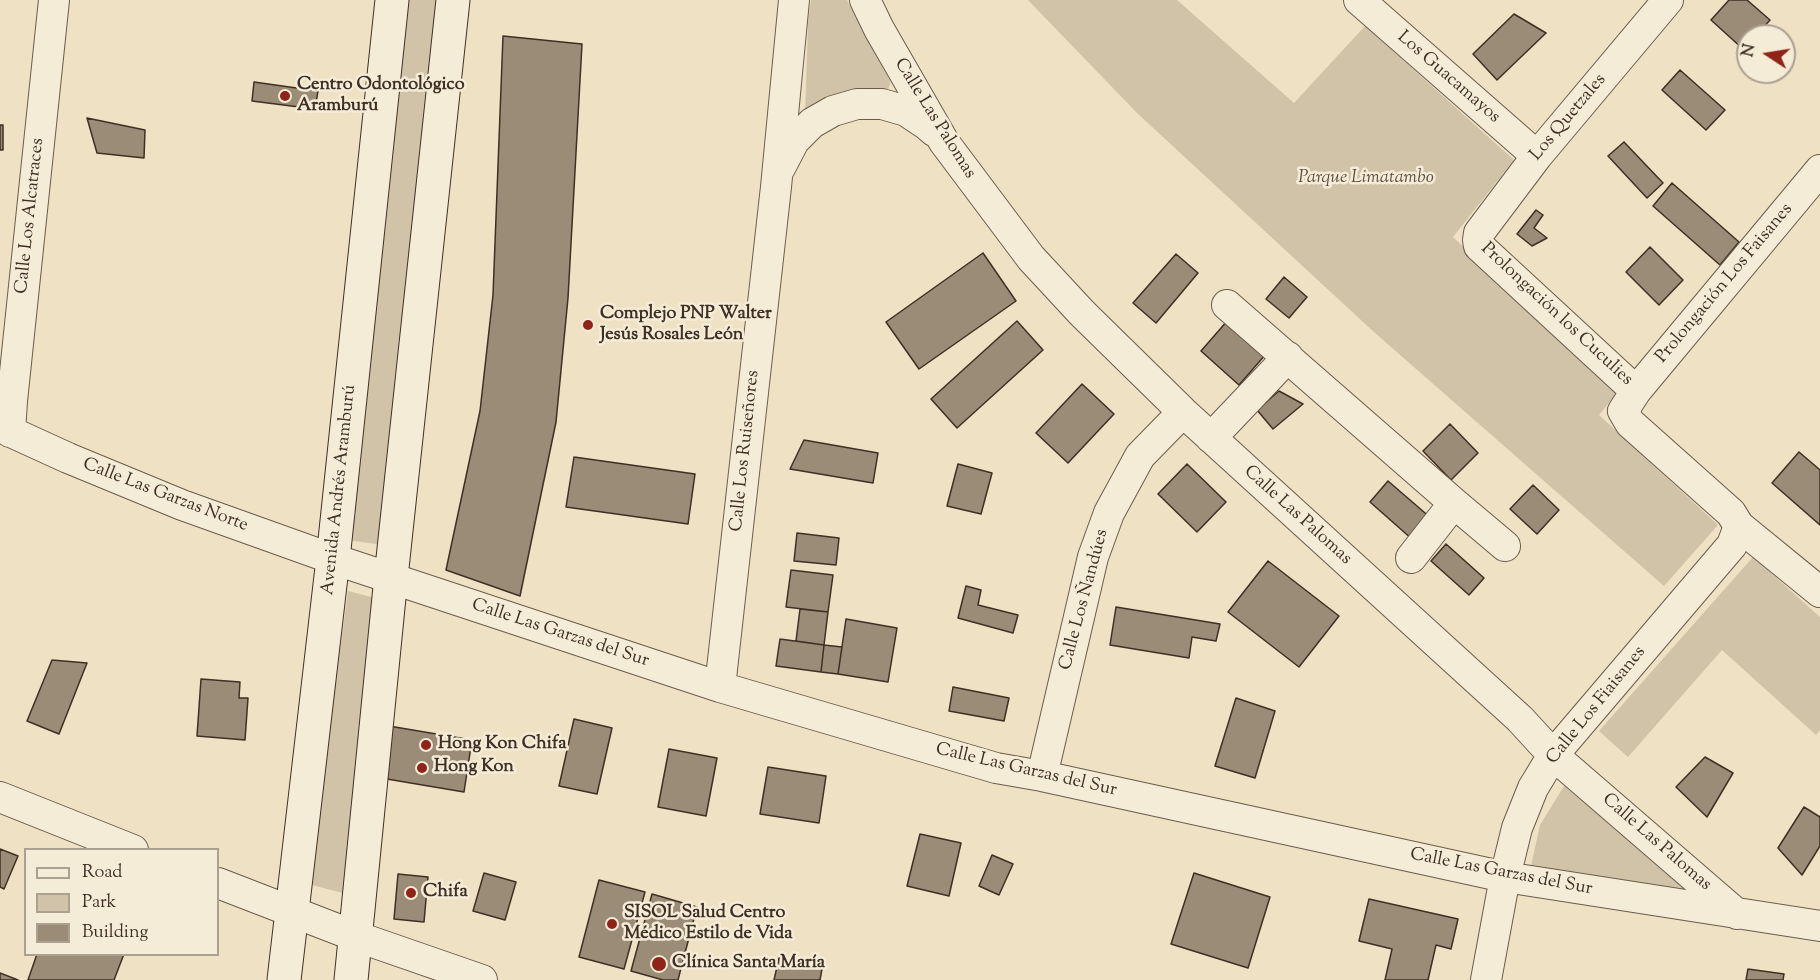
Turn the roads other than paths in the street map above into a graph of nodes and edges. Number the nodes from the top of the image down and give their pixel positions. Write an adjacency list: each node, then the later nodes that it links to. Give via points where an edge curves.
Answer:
1 (54, 0): 17 (street, Calle Los Alcatraces, via 12,401)
2 (392, 0): 23 (main road, Avenida Andrés Aramburú)
3 (453, 0): 24 (main road)
4 (794, 0): 11 (street, Calle Los Ruiseñores)
5 (865, 0): 8 (street, Calle Las Palomas)
6 (1359, 0): 9 (street, Los Guacamayos)
7 (1668, 0): 9 (street, Los Quetzales)
8 (944, 142): 11 (street, via 927,124 906,111 882,104 857,104 812,123 794,141 782,163); 16 (street, Calle Las Palomas, via 1031,258)
9 (1537, 156): 12 (street, Los Quetzales, via 1479,233)
10 (1820, 170): 15 (street, Prolongación Los Faisanes)
11 (776, 187): 26 (street, Calle Los Ruiseñores)
12 (1478, 240): 15 (street, Prolongación los Cuculies, via 1479,246)
13 (1227, 305): 14 (street)
14 (1287, 357): 18 (street); 19 (street)
15 (1636, 391): 20 (street, Prolongación Los Faisanes, via 1623,411 1626,419 1731,513)
16 (1183, 412): 18 (street, Calle Las Palomas); 28 (street, Calle Los Ñandúes, via 1140,456 1109,513 1093,557)
17 (5, 429): 23 (street, Calle Las Garzas Norte, via 182,505)
18 (1211, 438): 27 (street, Calle Las Palomas, via 1520,719)
19 (1454, 503): 21 (street); 22 (street)
20 (1739, 526): 25 (street); 27 (street, Calle Los Fiaisanes, via 1732,545)
21 (1505, 546)
22 (1411, 558)
23 (333, 559): 24 (street, Calle Las Garzas del Sur); 33 (main road, Avenida Andrés Aramburú)
24 (391, 578): 26 (street, Calle Las Garzas del Sur); 36 (main road)
25 (1820, 592)
26 (720, 687): 28 (street, Calle Las Garzas del Sur, via 996,768)
27 (1553, 755): 31 (street, Calle Los Fiaisanes, via 1523,808); 34 (street, Calle Las Palomas)
28 (1042, 776): 31 (street, Calle Las Garzas del Sur)
29 (0, 797): 30 (street)
30 (130, 848)
31 (1505, 877): 34 (street, Calle Las Garzas del Sur); 40 (street, Calle Los Fiaisanes)
32 (219, 883): 33 (street)
33 (291, 911): 36 (street); 37 (main road, Avenida Andrés Aramburú)
34 (1737, 914): 35 (street)
35 (1820, 926)
36 (356, 936): 38 (main road); 39 (street)
37 (284, 980)
38 (351, 980)
39 (482, 980)
40 (1486, 980)

